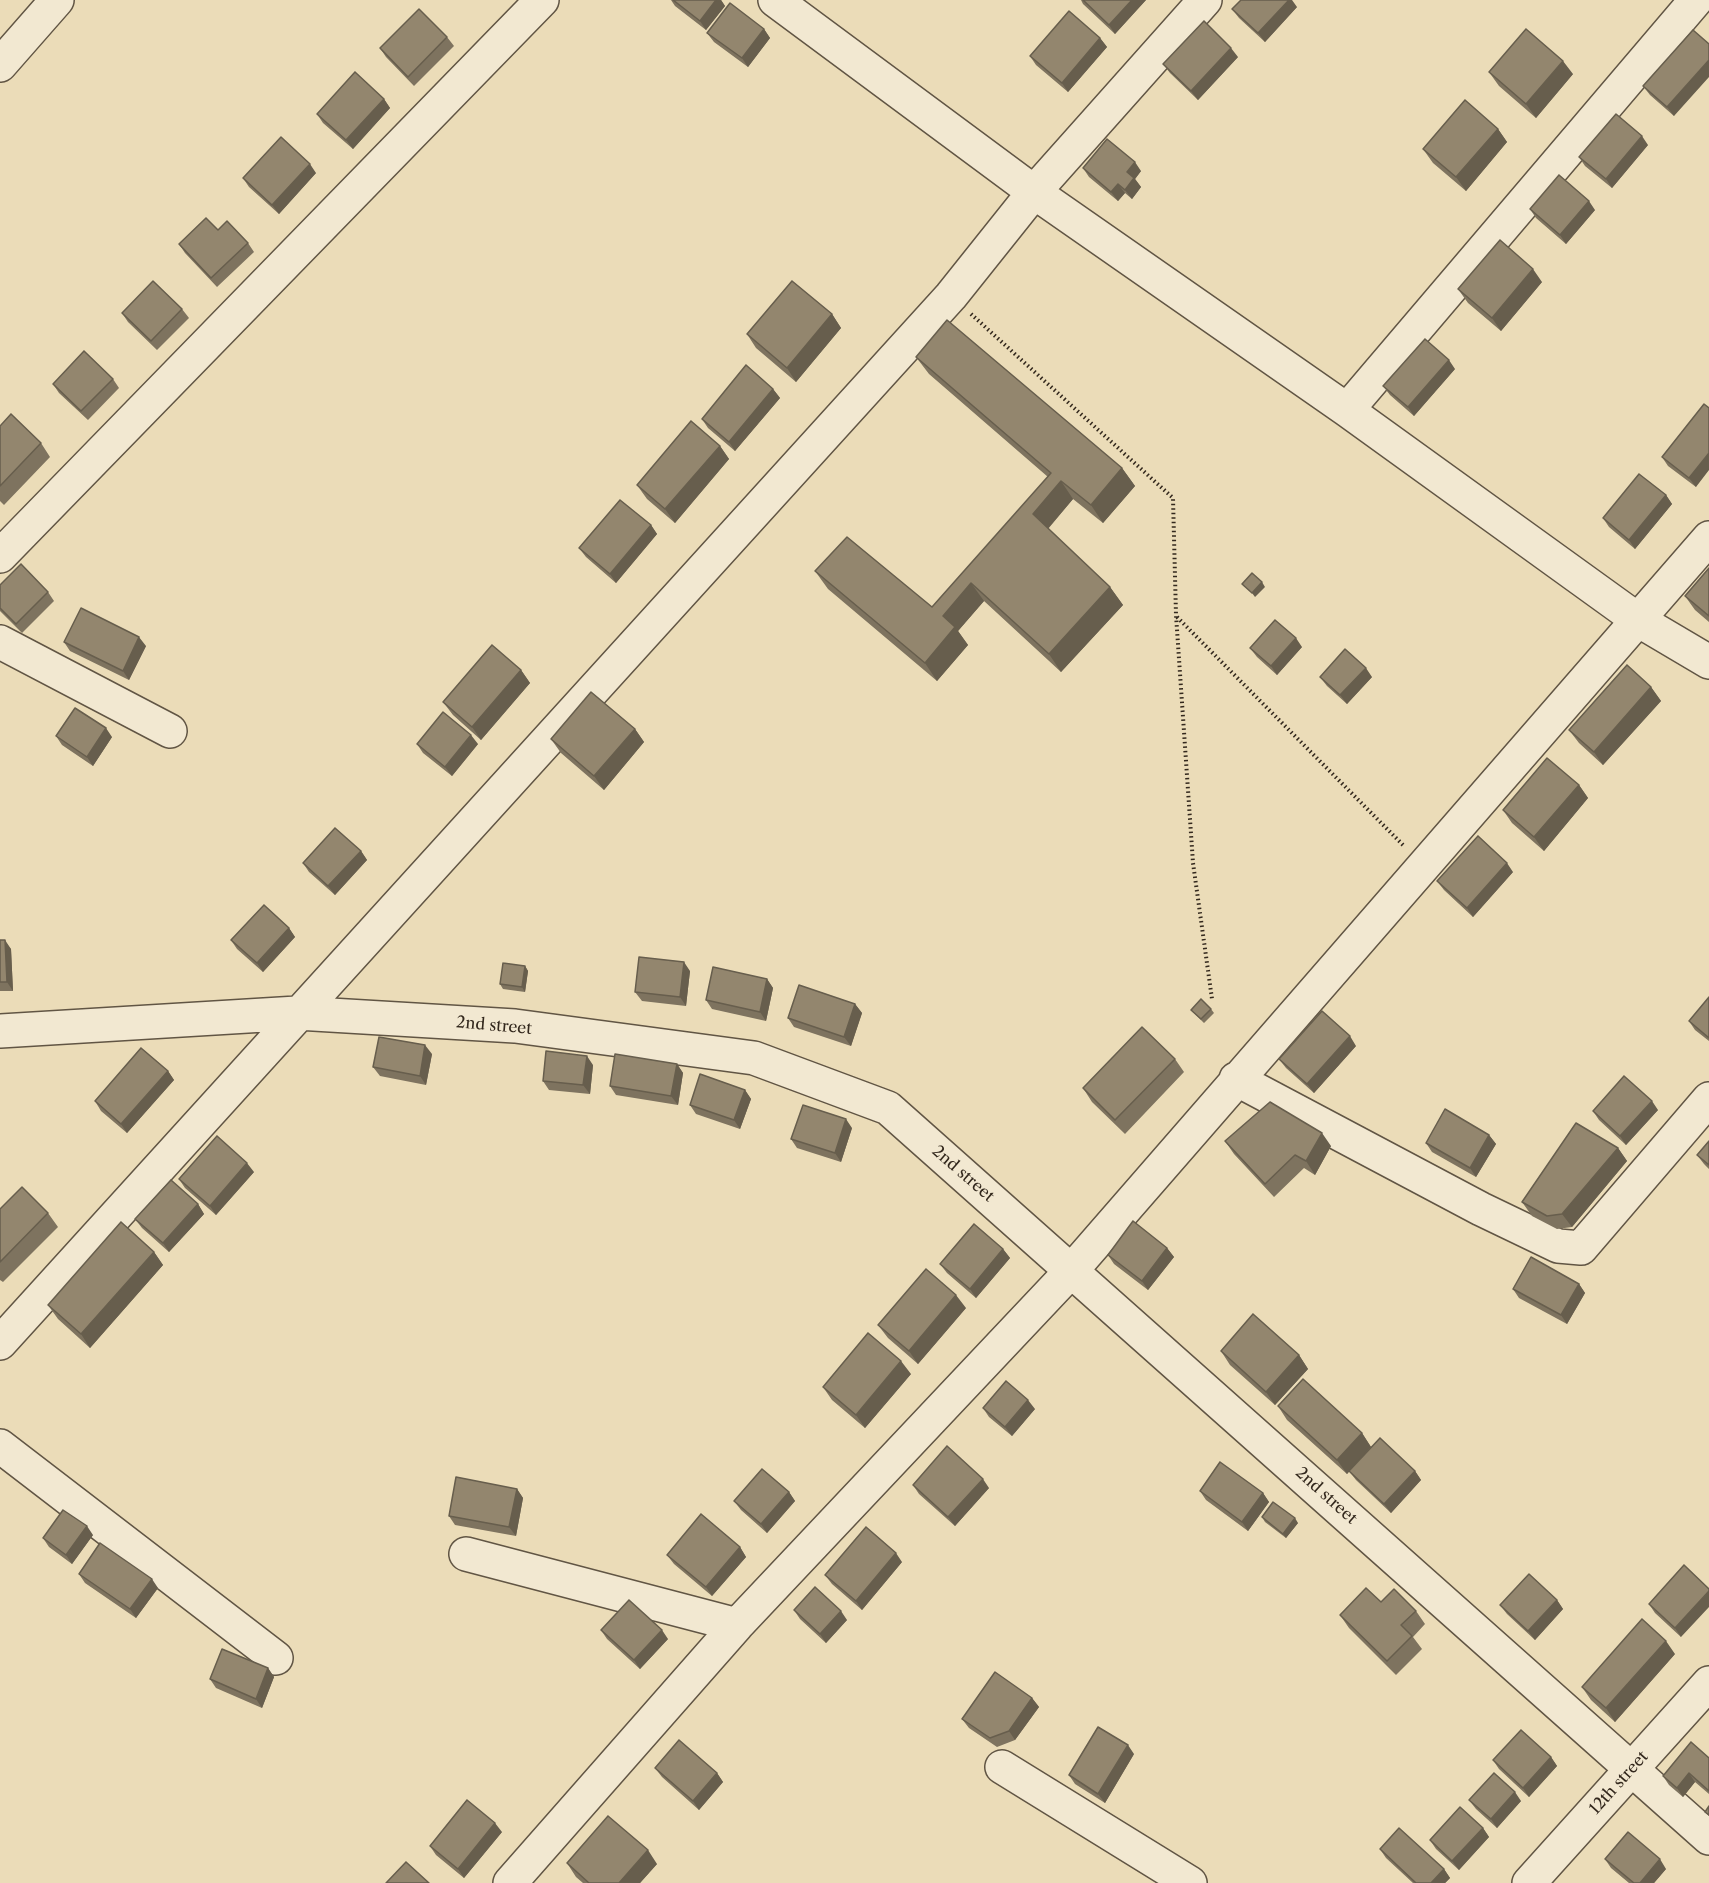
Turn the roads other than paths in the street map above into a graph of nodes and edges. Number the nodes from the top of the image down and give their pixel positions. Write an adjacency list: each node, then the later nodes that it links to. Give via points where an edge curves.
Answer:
1 (57, 0): 6 (street)
2 (542, 0): 10 (street)
3 (775, 0): 7 (street)
4 (1205, 0): 7 (street)
5 (1696, 0): 8 (street)
6 (0, 65)
7 (1034, 192): 8 (street); 15 (street, via 951,296)
8 (1347, 410): 11 (street)
9 (1709, 538): 11 (street)
10 (0, 556)
11 (1638, 620): 13 (street); 17 (street)
12 (0, 642): 14 (street)
13 (1709, 662)
14 (170, 731)
15 (297, 1014): 16 (street, 2nd street); 19 (street, 2nd street, via 515,1026 754,1058 888,1108); 20 (street)
16 (0, 1031)
17 (1236, 1079): 18 (street, via 1481,1209 1558,1246 1581,1248); 19 (street)
18 (1709, 1099)
19 (1072, 1270): 23 (street); 27 (street, 2nd street)
20 (0, 1342)
21 (0, 1446): 24 (street)
22 (466, 1554): 23 (street)
23 (737, 1625): 29 (street)
24 (276, 1658)
25 (1709, 1683): 27 (street, 12th street)
26 (1002, 1767): 30 (street)
27 (1632, 1769): 28 (street, 2nd street); 31 (street, 12th street)
28 (1709, 1838)
29 (510, 1883)
30 (1191, 1883)
31 (1529, 1883)

